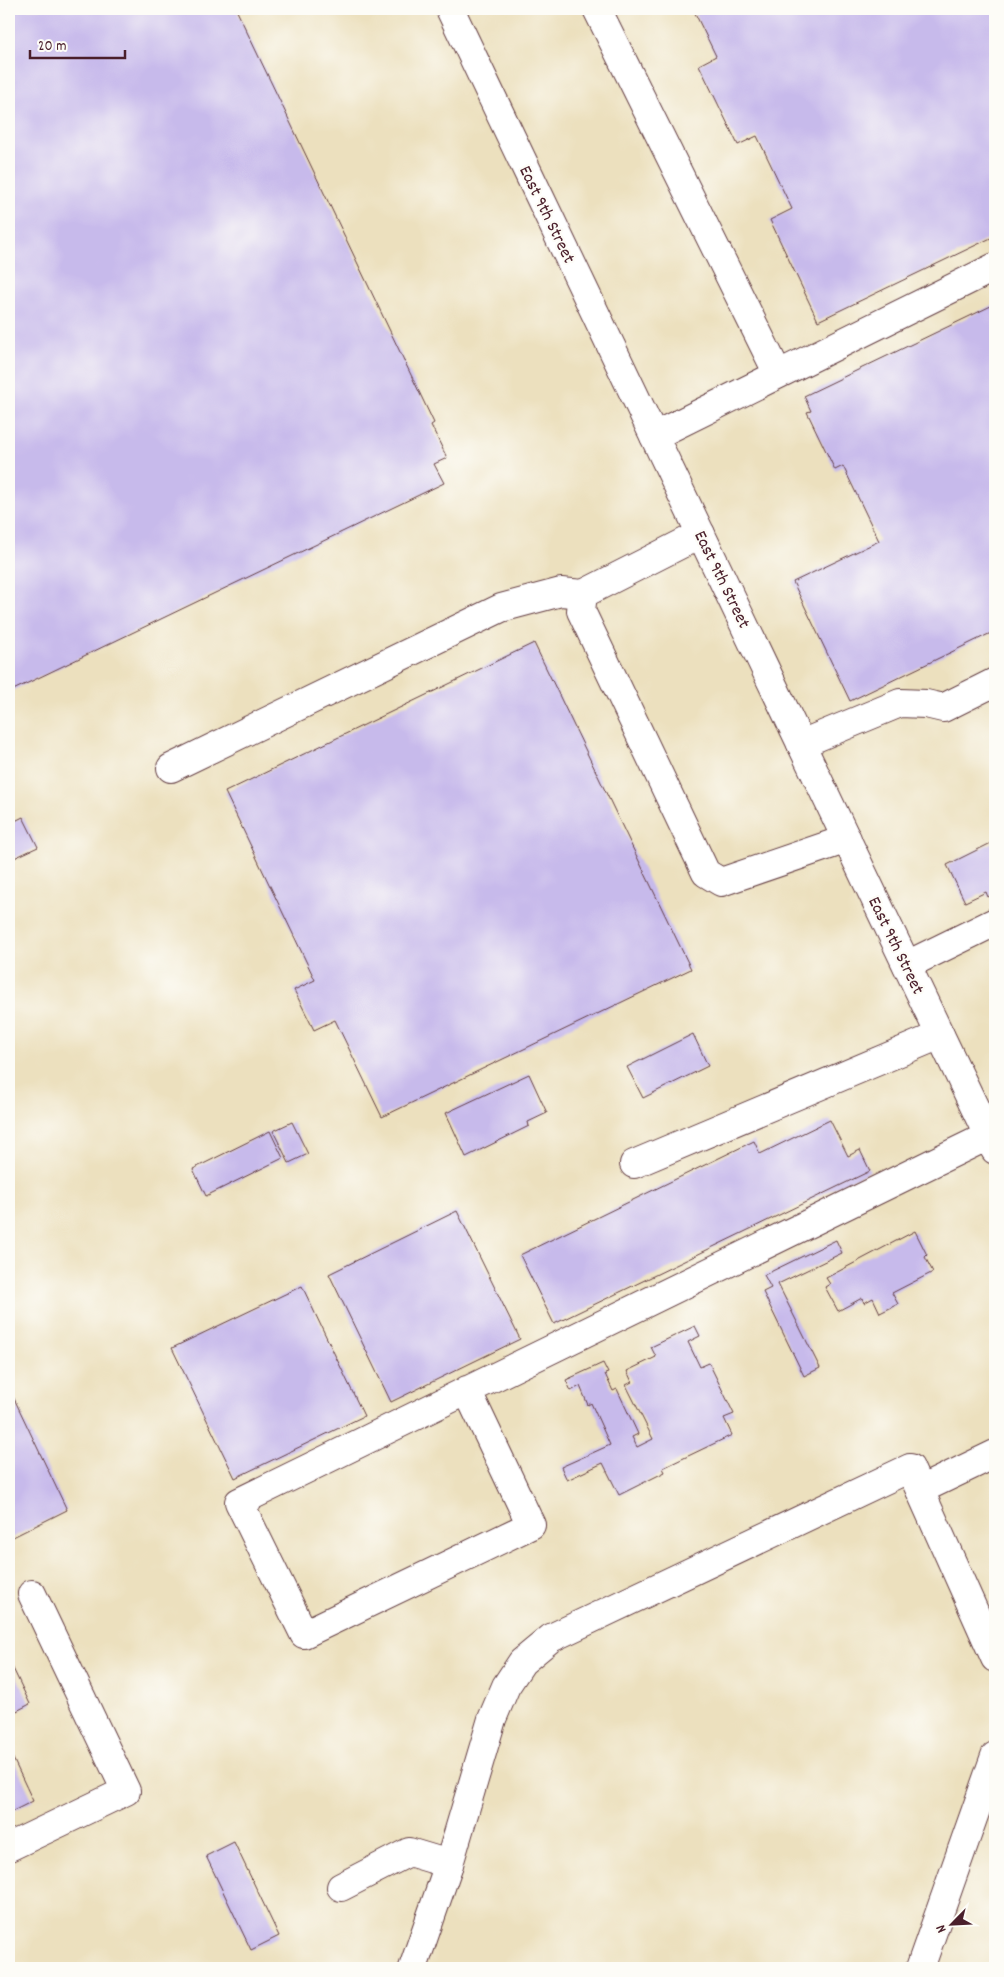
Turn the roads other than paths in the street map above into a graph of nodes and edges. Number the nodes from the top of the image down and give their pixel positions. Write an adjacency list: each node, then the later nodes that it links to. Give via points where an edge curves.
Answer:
1 (450, 9): 5 (street, East 9th Street)
2 (597, 9): 4 (street)
3 (995, 267): 4 (street)
4 (778, 374): 5 (street)
5 (654, 436): 6 (street, East 9th Street)
6 (701, 534): 7 (street); 9 (street, East 9th Street)
7 (583, 594): 10 (street, via 561,592 502,608); 11 (street, via 581,611 706,872 722,882)
8 (995, 682): 9 (street, via 943,708 900,703)
9 (801, 744): 11 (street, East 9th Street)
10 (170, 768)
11 (846, 839): 13 (street, East 9th Street)
12 (995, 922): 13 (street)
13 (907, 965): 14 (street, East 9th Street)
14 (940, 1035): 15 (street, East 9th Street); 16 (street)
15 (992, 1143): 17 (street)
16 (634, 1164)
17 (467, 1390): 17 (street, via 239,1502 304,1634 531,1525)
18 (995, 1454): 19 (street)
19 (920, 1490): 21 (street); 24 (street, via 910,1468 551,1638 522,1662 506,1686 492,1720)
20 (32, 1594): 23 (street, via 126,1791)
21 (995, 1658)
22 (995, 1756): 27 (street)
23 (9, 1846)
24 (448, 1864): 25 (street, via 409,1852); 26 (street)
25 (341, 1887)
26 (413, 1968)
27 (920, 1968)

